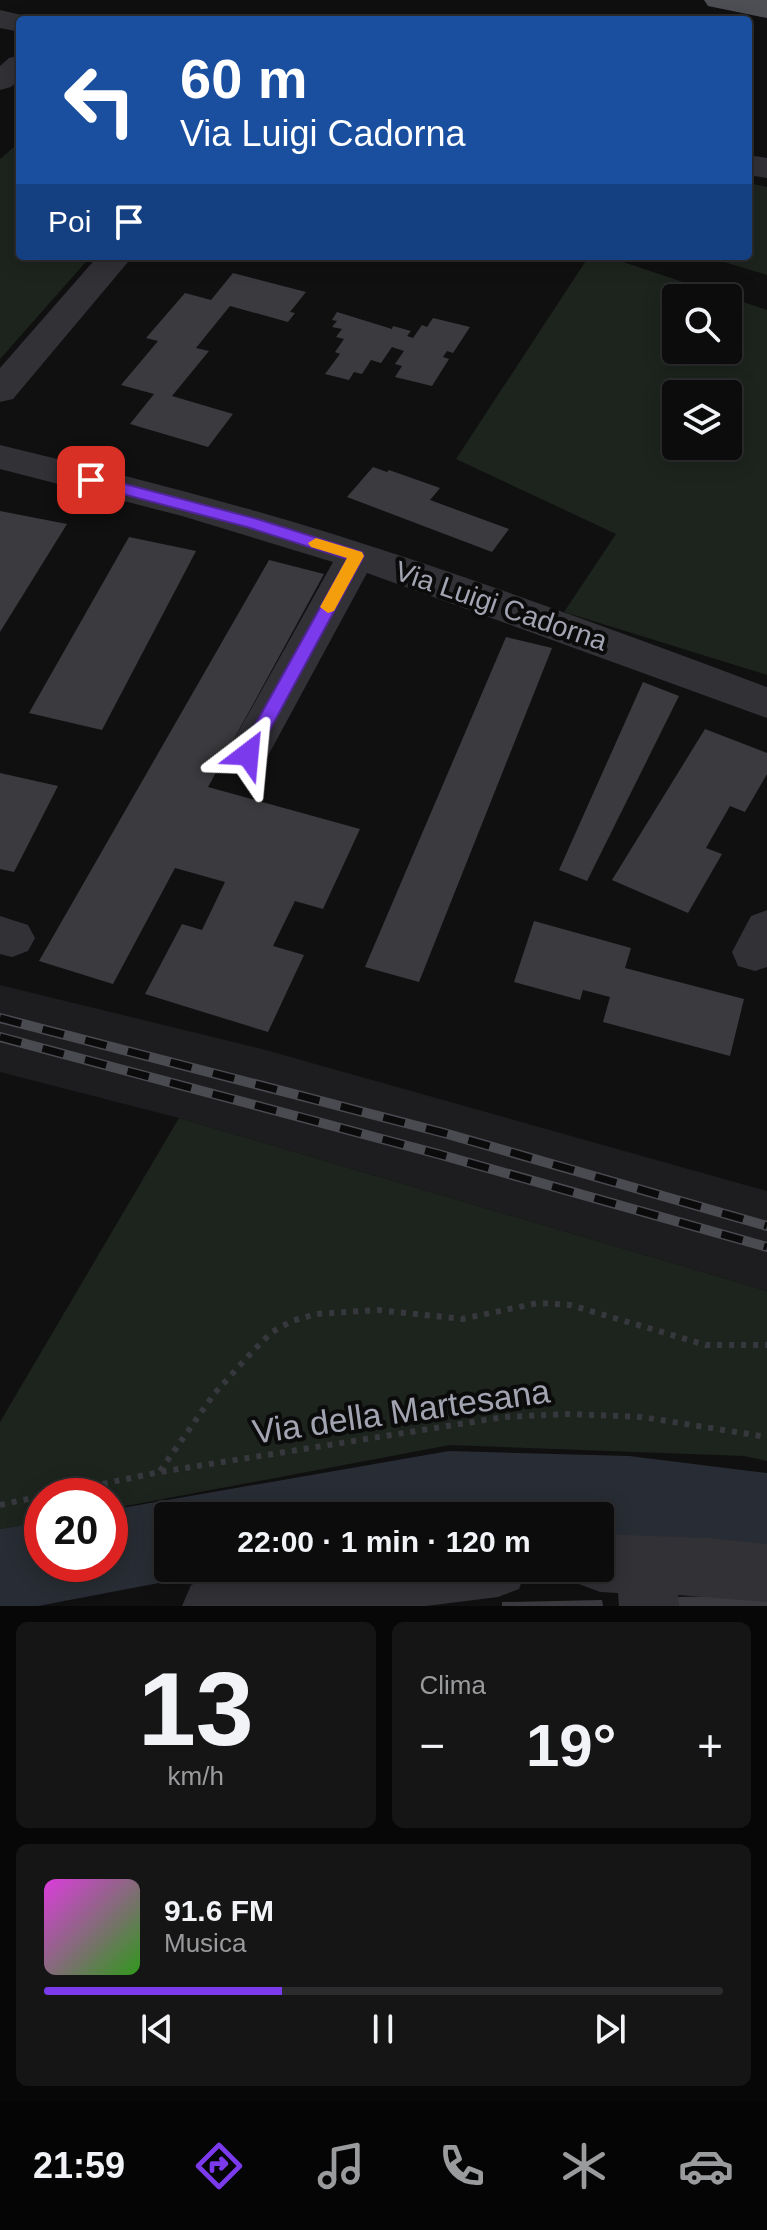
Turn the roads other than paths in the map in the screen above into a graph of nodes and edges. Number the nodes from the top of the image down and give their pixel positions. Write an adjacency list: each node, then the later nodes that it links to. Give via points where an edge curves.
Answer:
1 (718, 0): 2 (main road)
2 (756, 5)
3 (16, 67): 4 (street)
4 (0, 81)
5 (113, 260): 6 (street)
6 (0, 391)
7 (0, 457): 8 (street, Via Luigi Cadorna)
8 (356, 556): 9 (street, Via Luigi Cadorna); 10 (street)
9 (767, 703)
10 (248, 754)
11 (767, 1573): 12 (street)
12 (631, 1578)
13 (395, 1582): 14 (street)
14 (240, 1603)

